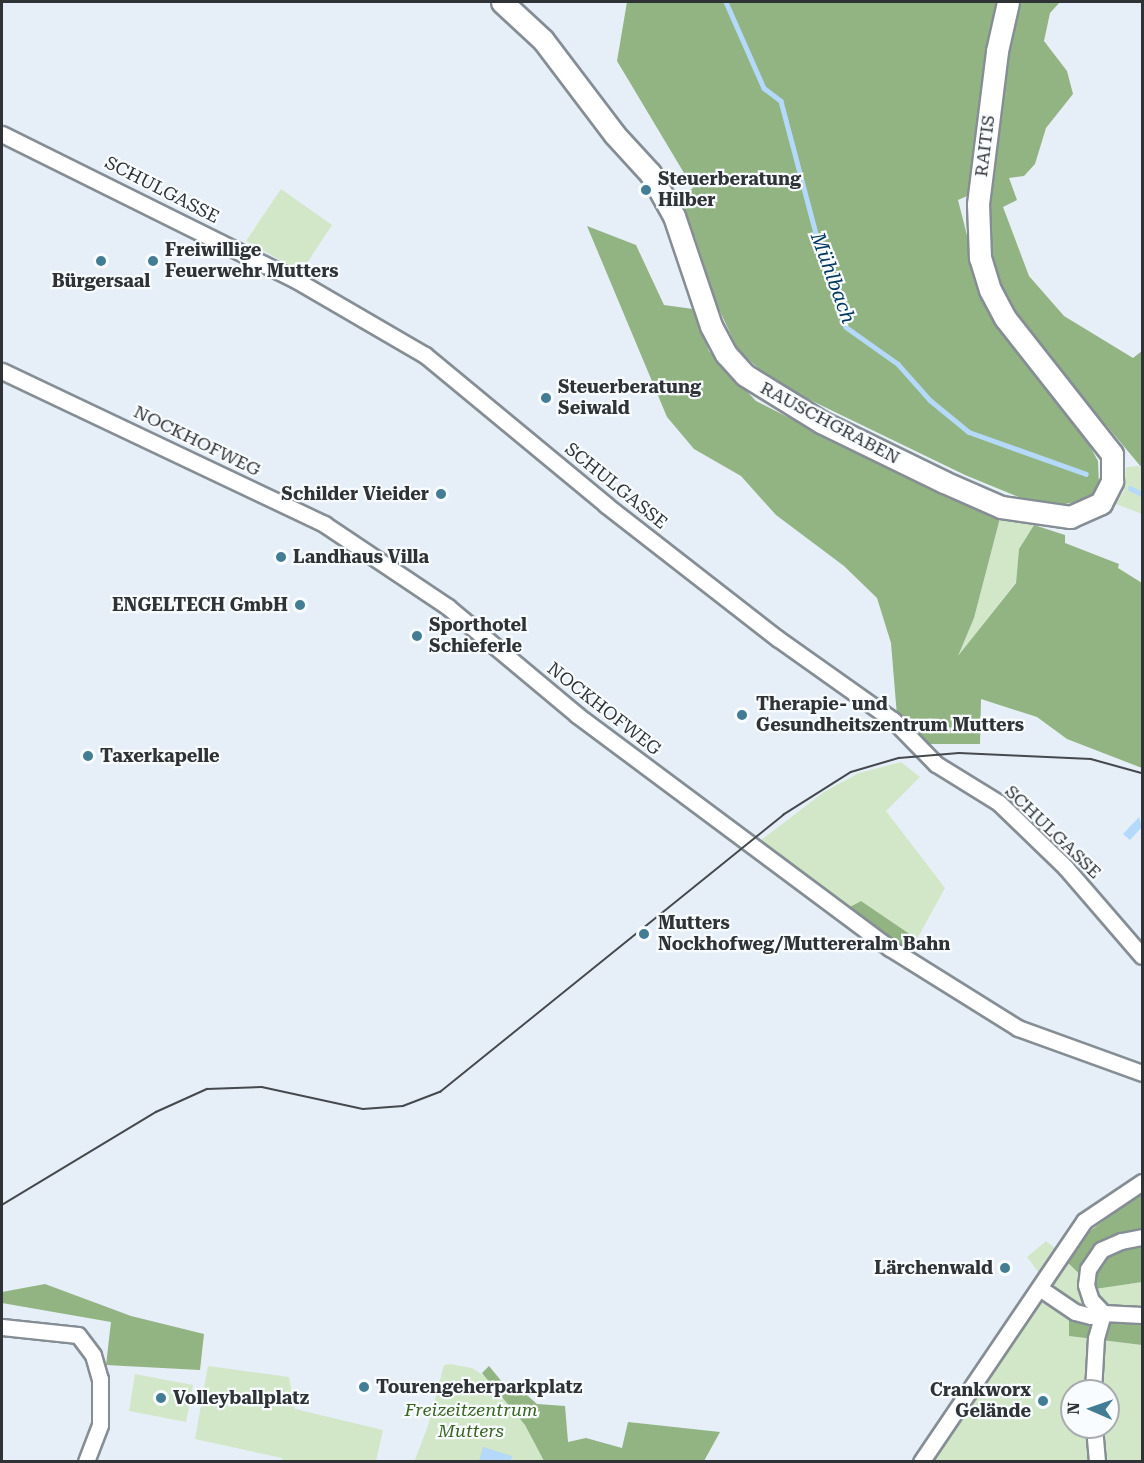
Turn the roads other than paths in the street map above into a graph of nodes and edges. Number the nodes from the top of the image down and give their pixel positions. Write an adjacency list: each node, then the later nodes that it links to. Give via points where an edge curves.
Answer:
1 (502, 2): 4 (street, RAUSCHGRABEN, via 543,40 615,135 650,173 674,216 711,326 726,354 745,375 821,422 1001,507 1060,517 1091,510 1109,487 1112,454 1034,358)
2 (1008, 2): 4 (street, RAITIS, via 997,51 978,204 980,258)
3 (2, 134): 6 (street, SCHULGASSE, via 296,280 425,355 777,638 893,720 936,764 999,803 1066,868)
4 (990, 291)
5 (2, 371): 7 (street, NOCKHOFWEG, via 324,524 448,607 577,715 890,948 1018,1028)
6 (1143, 956)
7 (1143, 1073)
8 (1143, 1182): 10 (street, via 1084,1221)
9 (1143, 1237): 11 (street, via 1107,1246 1091,1263 1086,1285 1091,1300)
10 (1041, 1289): 11 (street, via 1075,1312 1091,1316); 17 (street)
11 (1103, 1313): 12 (street); 14 (street, via 1095,1338)
12 (1143, 1315)
13 (2, 1327): 16 (street, via 78,1335 93,1355 99,1379 100,1425)
14 (1093, 1379)
15 (1095, 1439): 18 (street)
16 (86, 1461)
17 (921, 1461)
18 (1096, 1461)

